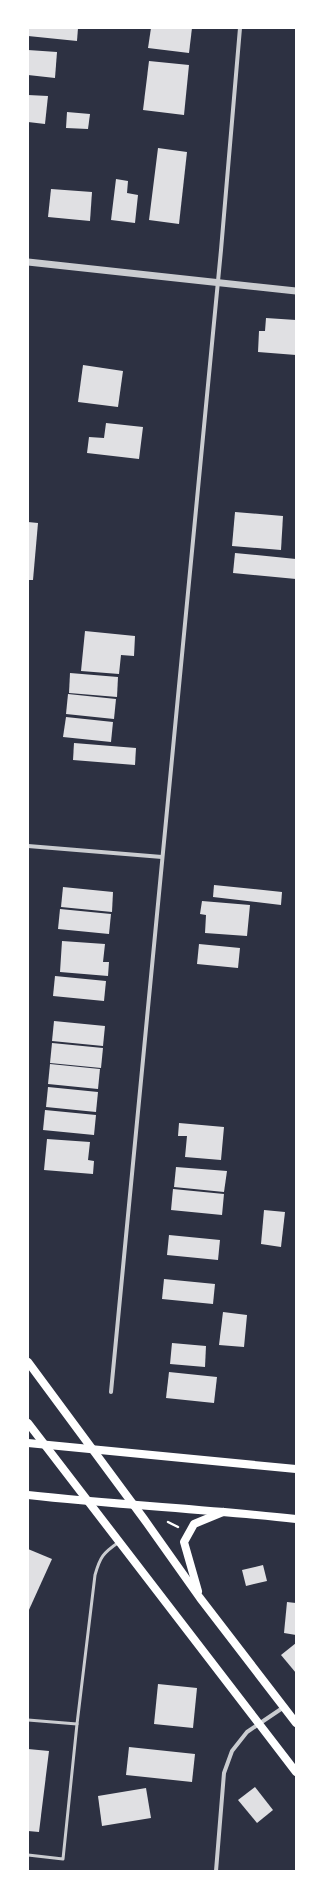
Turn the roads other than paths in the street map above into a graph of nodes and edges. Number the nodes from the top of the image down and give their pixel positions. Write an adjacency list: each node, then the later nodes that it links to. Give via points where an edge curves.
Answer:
1 (240, 28): 3 (street)
2 (28, 262): 3 (street)
3 (216, 283): 4 (street); 6 (street)
4 (296, 291)
5 (28, 846): 6 (street)
6 (162, 857): 8 (street)
7 (28, 1362): 12 (main road)
8 (111, 1392)
9 (28, 1423): 11 (main road)
10 (28, 1443): 11 (main road)
11 (45, 1444): 12 (main road); 15 (main road)
12 (92, 1448): 13 (main road); 16 (main road)
13 (296, 1469)
14 (28, 1495): 15 (main road)
15 (90, 1502): 16 (main road); 19 (main road)
16 (133, 1505): 17 (main road); 20 (main road)
17 (224, 1511): 18 (main road); 20 (main road, via 194,1524 184,1542)
18 (296, 1519)
19 (119, 1542): 23 (main road); 25 (lane, via 104,1552 95,1575)
20 (200, 1598): 21 (main road)
21 (284, 1707): 23 (street); 24 (main road)
22 (28, 1720): 25 (lane)
23 (259, 1723): 26 (main road); 28 (street, via 247,1732 232,1752 224,1773)
24 (296, 1723)
25 (77, 1724): 27 (lane, via 63,1859)
26 (296, 1772)
27 (28, 1855)
28 (216, 1871)

